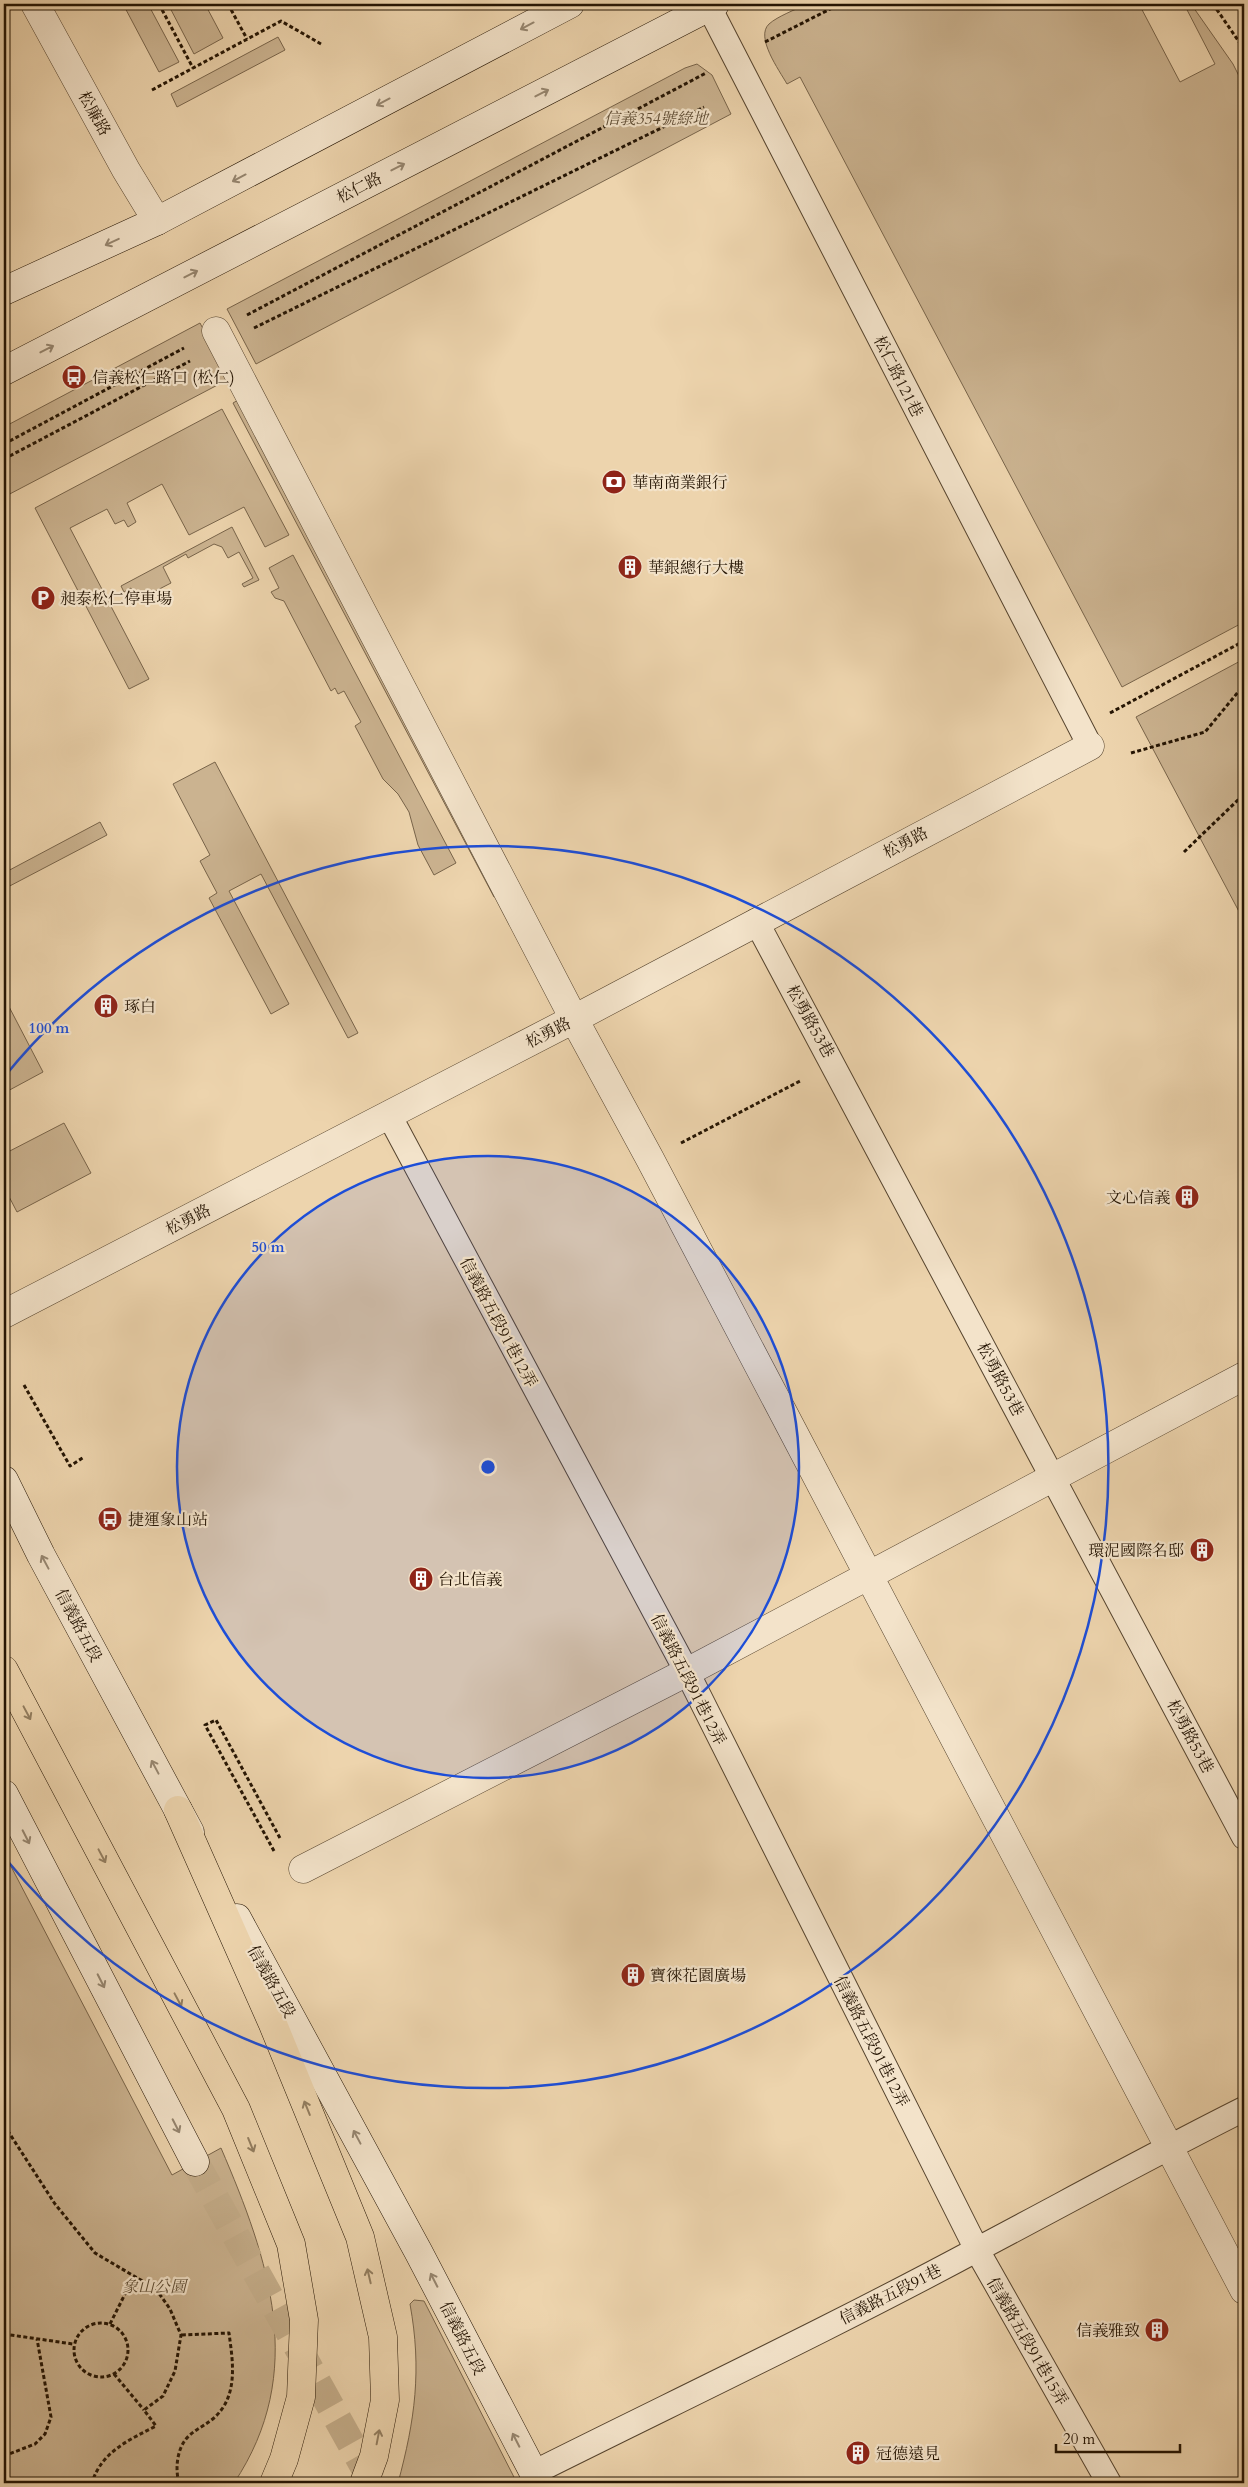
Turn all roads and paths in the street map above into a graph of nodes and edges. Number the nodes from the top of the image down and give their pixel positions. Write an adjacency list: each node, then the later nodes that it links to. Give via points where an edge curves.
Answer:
1 (35, 4): 15 (street, 松廉路)
2 (159, 4): 12 (path)
3 (228, 4): 8 (path)
4 (570, 4): 15 (street, one-way to 15)
5 (840, 4): 11 (path)
6 (1212, 4): 10 (path)
7 (712, 6): 11 (lane, 松仁路121巷); 18 (street, 松仁路, one-way to 7)
8 (247, 39): 9 (path, via 281,21); 12 (path)
9 (321, 44)
10 (1244, 49)
11 (735, 58): 17 (path); 23 (lane, 松仁路121巷)
12 (193, 68): 13 (path)
13 (152, 90)
14 (704, 107): 17 (path)
15 (157, 221): 16 (street, one-way to 16)
16 (4, 292)
17 (219, 337): 19 (path); 20 (path); 28 (street)
18 (4, 371)
19 (4, 444)
20 (4, 459)
21 (1244, 641): 23 (path, via 1110,713)
22 (1244, 685): 24 (path, via 1205,732)
23 (1090, 746): 27 (street, 松勇路)
24 (1131, 753)
25 (1244, 798): 26 (path, via 1240,798)
26 (1184, 852)
27 (756, 921): 28 (street, 松勇路); 29 (lane, 松勇路53巷)
28 (574, 1019): 30 (street, 松勇路); 31 (street)
29 (834, 1063): 31 (path); 36 (lane, 松勇路53巷)
30 (389, 1115): 32 (street, 松勇路); 40 (lane, 信義路五段91巷12弄)
31 (650, 1159): 38 (street)
32 (4, 1314)
33 (1244, 1376): 36 (street)
34 (24, 1385): 35 (path, via 70,1466)
35 (84, 1457)
36 (1054, 1477): 38 (street); 43 (lane, 松勇路53巷)
37 (4, 1480): 42 (street, 信義路五段, one-way to 37)
38 (869, 1576): 40 (street); 49 (street)
39 (4, 1670): 65 (highway, one-way to 65, via 236,2109 291,2244 304,2320 301,2397)
40 (687, 1672): 46 (street); 51 (lane, 信義路五段91巷12弄)
41 (4, 1794): 50 (street, one-way to 50)
42 (178, 1810): 62 (street, 信義路五段, one-way to 42, via 419,2253); 66 (highway, one-way to 42, via 374,2456 385,2400 383,2337 360,2237 272,2022)
43 (1244, 1837)
44 (282, 1842): 45 (path, via 216,1720 205,1725)
45 (272, 1849)
46 (303, 1869)
47 (1244, 2109): 49 (lane, 信義路五段91巷)
48 (4, 2125): 52 (path, via 55,2204 95,2254)
49 (1169, 2146): 51 (lane, 信義路五段91巷); 53 (street)
50 (196, 2162)
51 (977, 2250): 62 (lane, 信義路五段91巷, via 630,2426); 67 (lane, 信義路五段91巷15弄)
52 (134, 2278): 54 (path); 56 (path, via 156,2289 170,2309)
53 (1244, 2290)
54 (110, 2324): 58 (path, via 94,2322 81,2331); 59 (path, via 122,2333 128,2348 125,2363)
55 (4, 2334): 57 (path)
56 (181, 2335): 60 (path, via 175,2371 163,2396); 64 (path, via 229,2333 234,2371 225,2404 213,2421 186,2439 177,2461)
57 (38, 2339): 58 (path); 61 (path, via 51,2417 45,2434 35,2444)
58 (73, 2344): 59 (path, via 77,2364 84,2372 94,2377)
59 (114, 2374): 60 (path)
60 (144, 2410): 63 (path, via 156,2426 114,2449 96,2469)
61 (4, 2456)
62 (536, 2478)
63 (92, 2483)
64 (180, 2483)
65 (274, 2483)
66 (364, 2483)
67 (1109, 2483)

